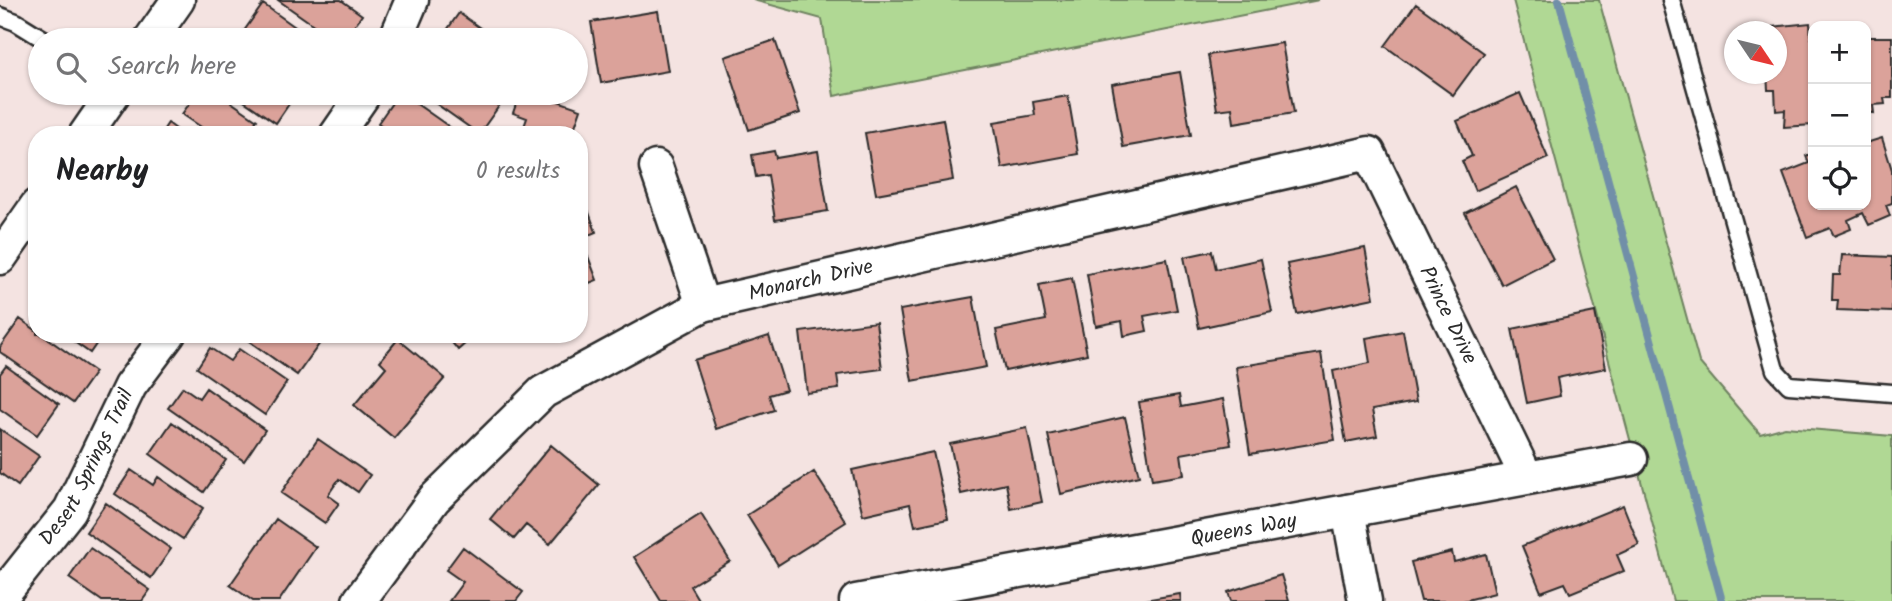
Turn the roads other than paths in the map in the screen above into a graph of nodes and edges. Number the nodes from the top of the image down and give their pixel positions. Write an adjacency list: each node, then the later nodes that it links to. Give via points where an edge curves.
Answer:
1 (178, 0): 5 (street)
2 (412, 0): 6 (street)
3 (1671, 0): 18 (lane, via 1775,370 1788,384)
4 (0, 16): 7 (lane)
5 (158, 28)
6 (400, 28)
7 (28, 29)
8 (106, 105): 10 (street)
9 (357, 105): 11 (street)
10 (91, 126)
11 (342, 126)
12 (1369, 153): 16 (street, Monarch Drive); 20 (street, Prince Drive)
13 (656, 167): 16 (street)
14 (28, 218): 15 (street)
15 (0, 258)
16 (703, 305): 23 (street, Monarch Drive, via 543,392 434,499)
17 (162, 343): 22 (street, Desert Springs Trail, via 130,386 70,510)
18 (1892, 393)
19 (1631, 459): 20 (street, Queens Way)
20 (1526, 477): 21 (street, Queens Way)
21 (1348, 511): 24 (street, Queens Way); 25 (street)
22 (0, 598)
23 (359, 601)
24 (856, 601)
25 (1365, 601)

